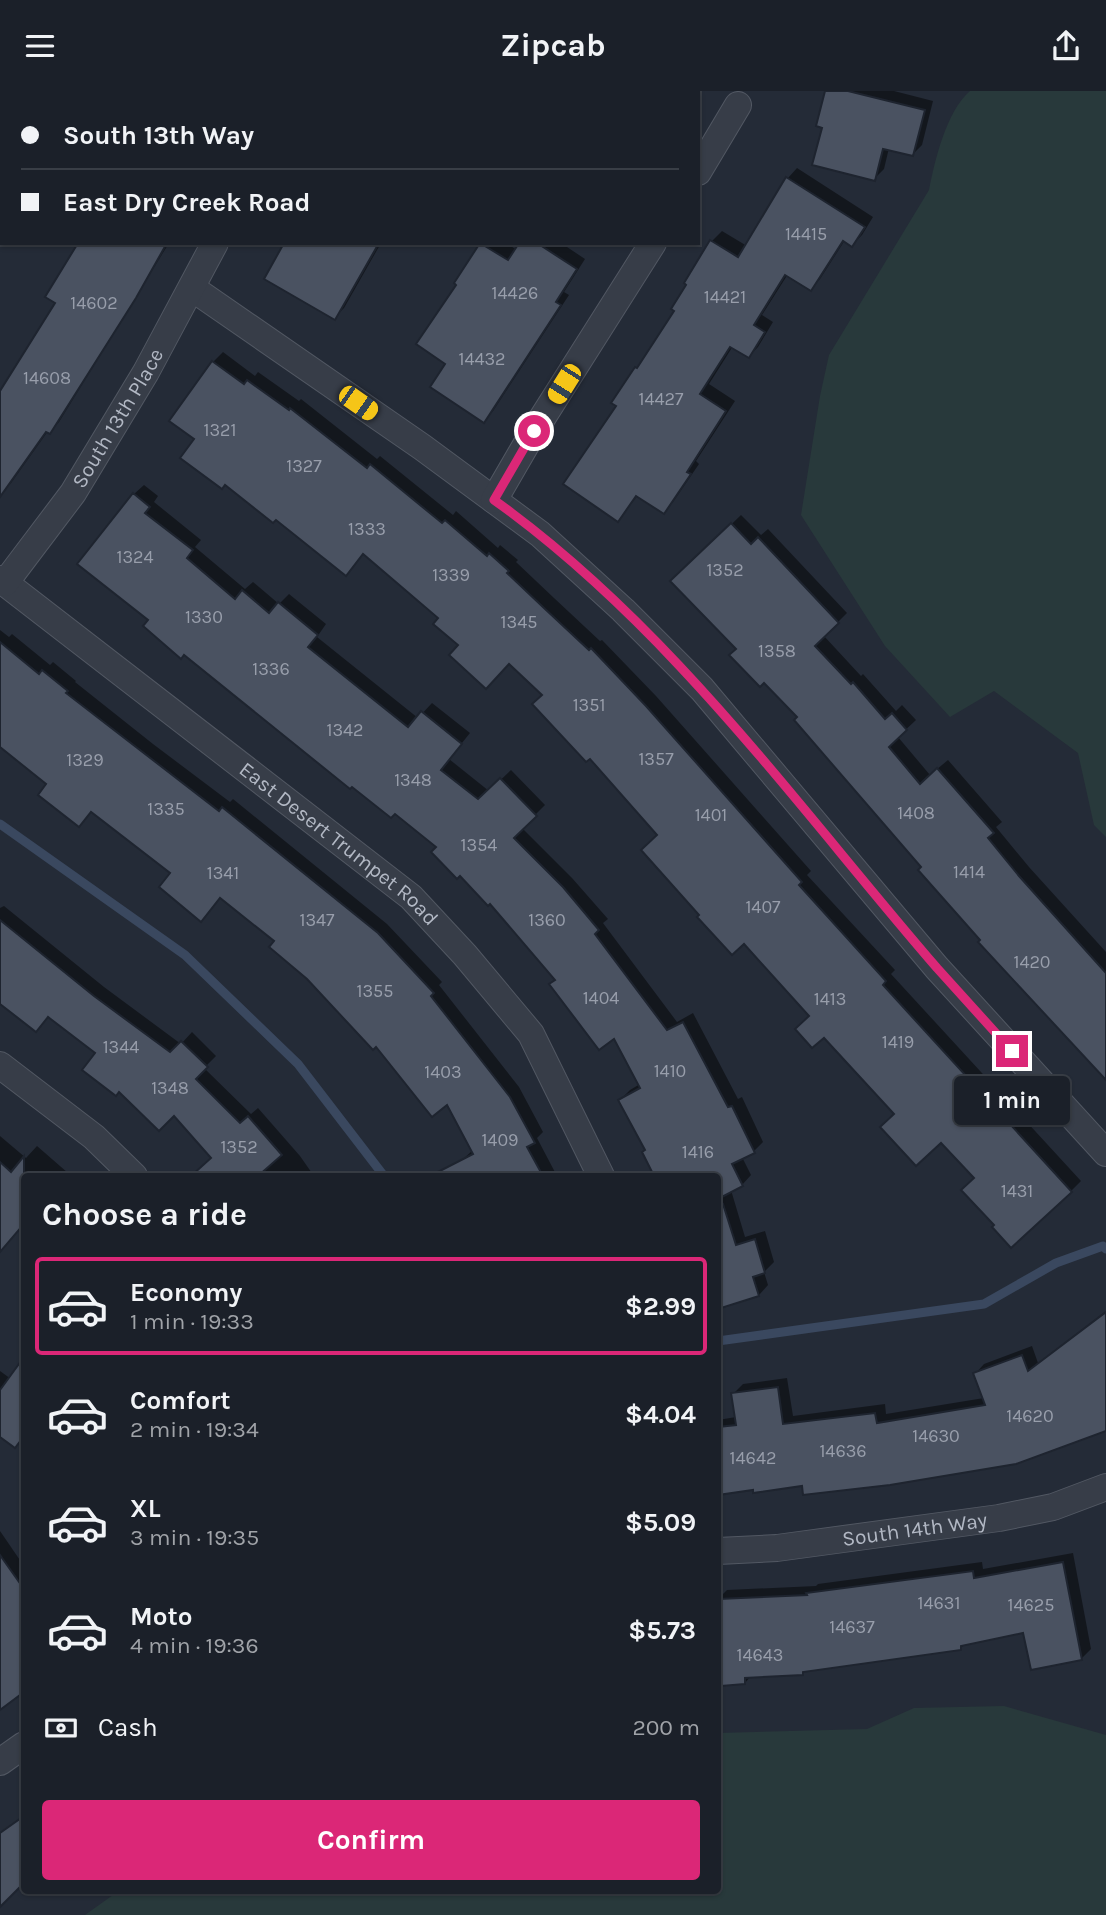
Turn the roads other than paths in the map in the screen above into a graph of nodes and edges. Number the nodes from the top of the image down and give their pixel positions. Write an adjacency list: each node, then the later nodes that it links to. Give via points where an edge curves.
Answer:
1 (738, 105): 2 (street)
2 (700, 169)
3 (214, 245): 5 (street, South 13th Place)
4 (652, 245): 6 (street)
5 (192, 288): 6 (street); 7 (street, South 13th Place, via 73,493)
6 (494, 500): 9 (street, via 540,534 702,689 937,968)
7 (3, 581): 11 (street, East Desert Trumpet Road, via 411,897 531,1034)
8 (0, 1065): 10 (street, via 94,1137)
9 (1106, 1153)
10 (131, 1173)
11 (600, 1173)
12 (1106, 1487): 13 (street, South 14th Way, via 1053,1507 999,1518 776,1548)
13 (721, 1551)
14 (21, 1747): 15 (street)
15 (0, 1762)

